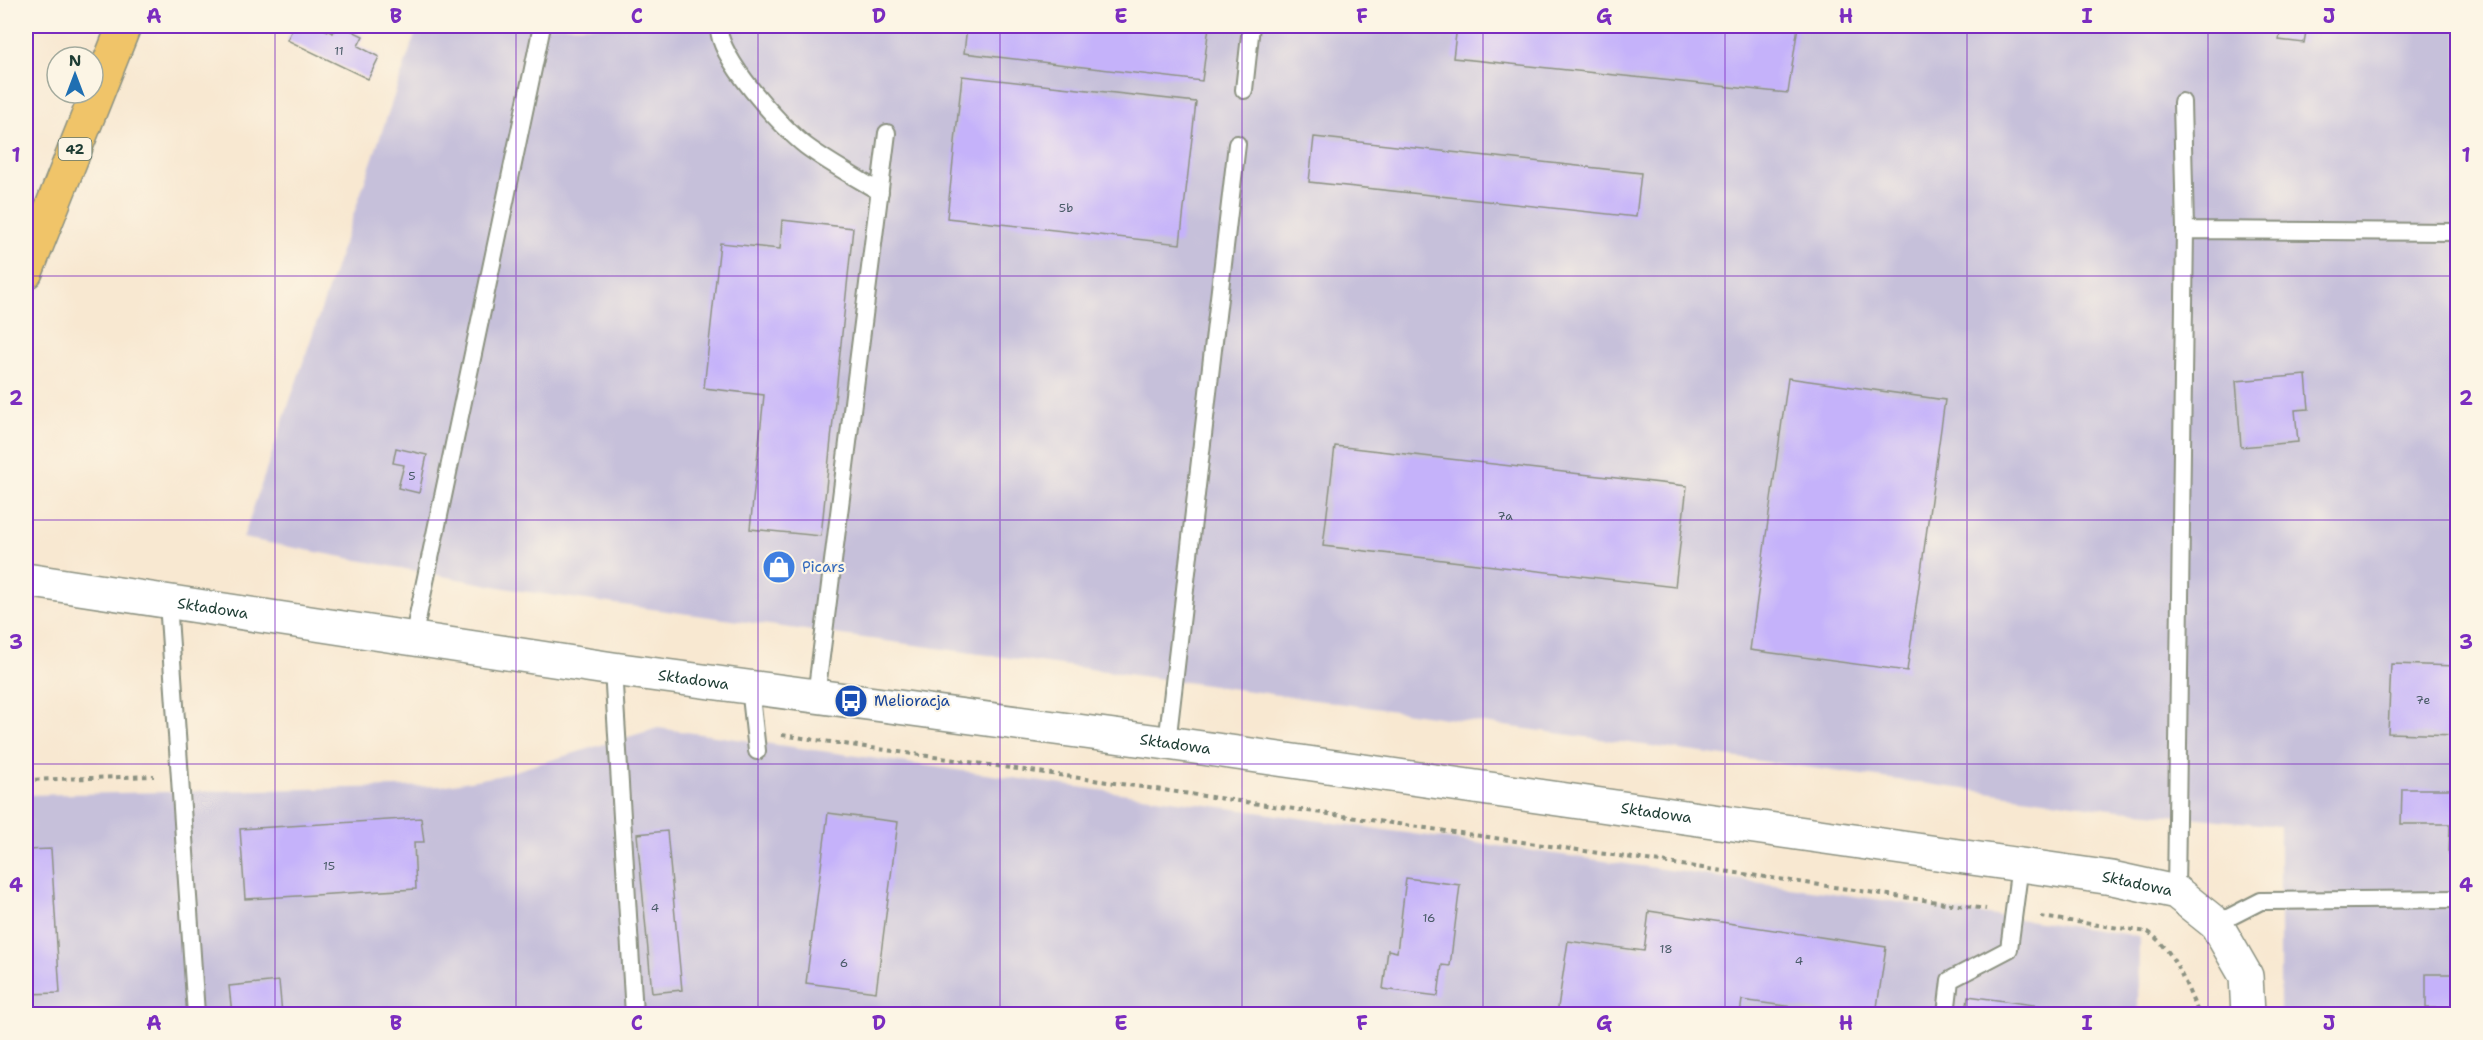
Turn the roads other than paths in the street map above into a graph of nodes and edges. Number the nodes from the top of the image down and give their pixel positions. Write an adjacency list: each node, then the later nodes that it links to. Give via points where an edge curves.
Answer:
1 (124, 26): 12 (main road, 42)
2 (542, 26): 15 (lane)
3 (719, 26): 9 (lane, via 730,59 743,81 804,144)
4 (1251, 26): 5 (lane)
5 (1244, 90)
6 (2182, 102): 10 (lane)
7 (887, 133): 9 (lane)
8 (1237, 144): 19 (lane)
9 (880, 192): 18 (lane)
10 (2185, 230): 11 (lane); 22 (lane)
11 (2457, 232)
12 (26, 272)
13 (26, 580): 14 (street, Składowa)
14 (168, 602): 15 (street, Składowa); 25 (lane)
15 (413, 639): 16 (street, Składowa)
16 (613, 669): 17 (street, Składowa); 26 (lane)
17 (750, 687): 18 (street, Składowa); 20 (lane)
18 (816, 696): 19 (street, Składowa)
19 (1167, 743): 21 (street, Składowa)
20 (757, 751)
21 (2020, 865): 22 (street, Składowa); 27 (lane, via 2009,949 1950,980)
22 (2176, 891): 24 (street, Składowa)
23 (2457, 899): 24 (lane, via 2261,902)
24 (2216, 924): 28 (street, Składowa, via 2246,976)
25 (196, 1014)
26 (634, 1014)
27 (1946, 1014)
28 (2248, 1014)

